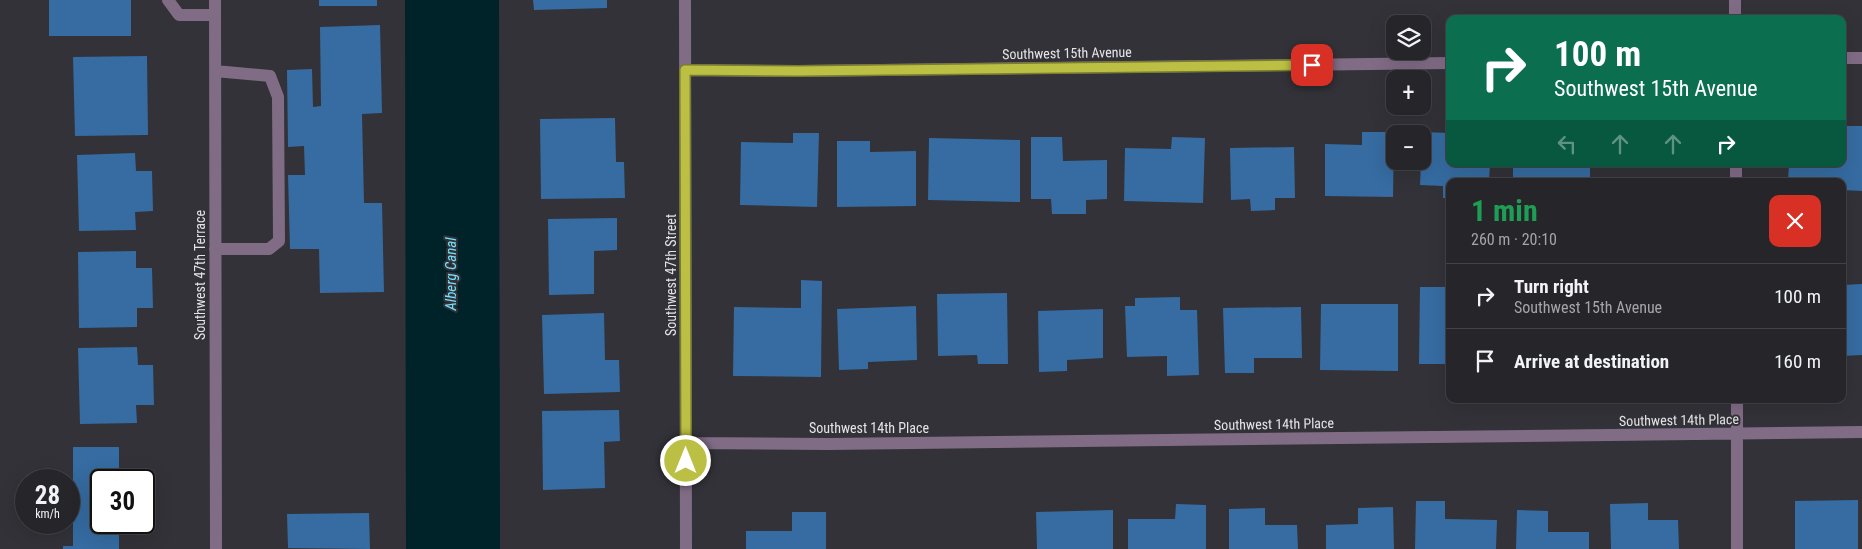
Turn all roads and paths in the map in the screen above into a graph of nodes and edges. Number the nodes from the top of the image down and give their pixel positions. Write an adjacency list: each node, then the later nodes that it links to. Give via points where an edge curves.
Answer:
1 (168, 0): 6 (street, via 179,16)
2 (215, 0): 6 (street, Southwest 47th Terrace)
3 (685, 0): 10 (street, Southwest 47th Street)
4 (1736, 0): 5 (street)
5 (1736, 15)
6 (215, 16): 11 (street, Southwest 47th Terrace)
7 (1846, 58): 8 (street)
8 (1862, 58)
9 (1446, 63): 10 (street, Southwest 15th Avenue)
10 (685, 70): 16 (street, Southwest 47th Street)
11 (215, 71): 12 (street, Southwest 47th Terrace); 12 (street, via 270,76 278,97 279,241 269,249)
12 (215, 249): 17 (street, Southwest 47th Terrace)
13 (1737, 403): 15 (street)
14 (1862, 432): 15 (street, Southwest 14th Place)
15 (1737, 434): 16 (street, Southwest 14th Place); 19 (street)
16 (686, 443): 18 (street, Southwest 47th Street)
17 (216, 549)
18 (686, 549)
19 (1737, 549)

